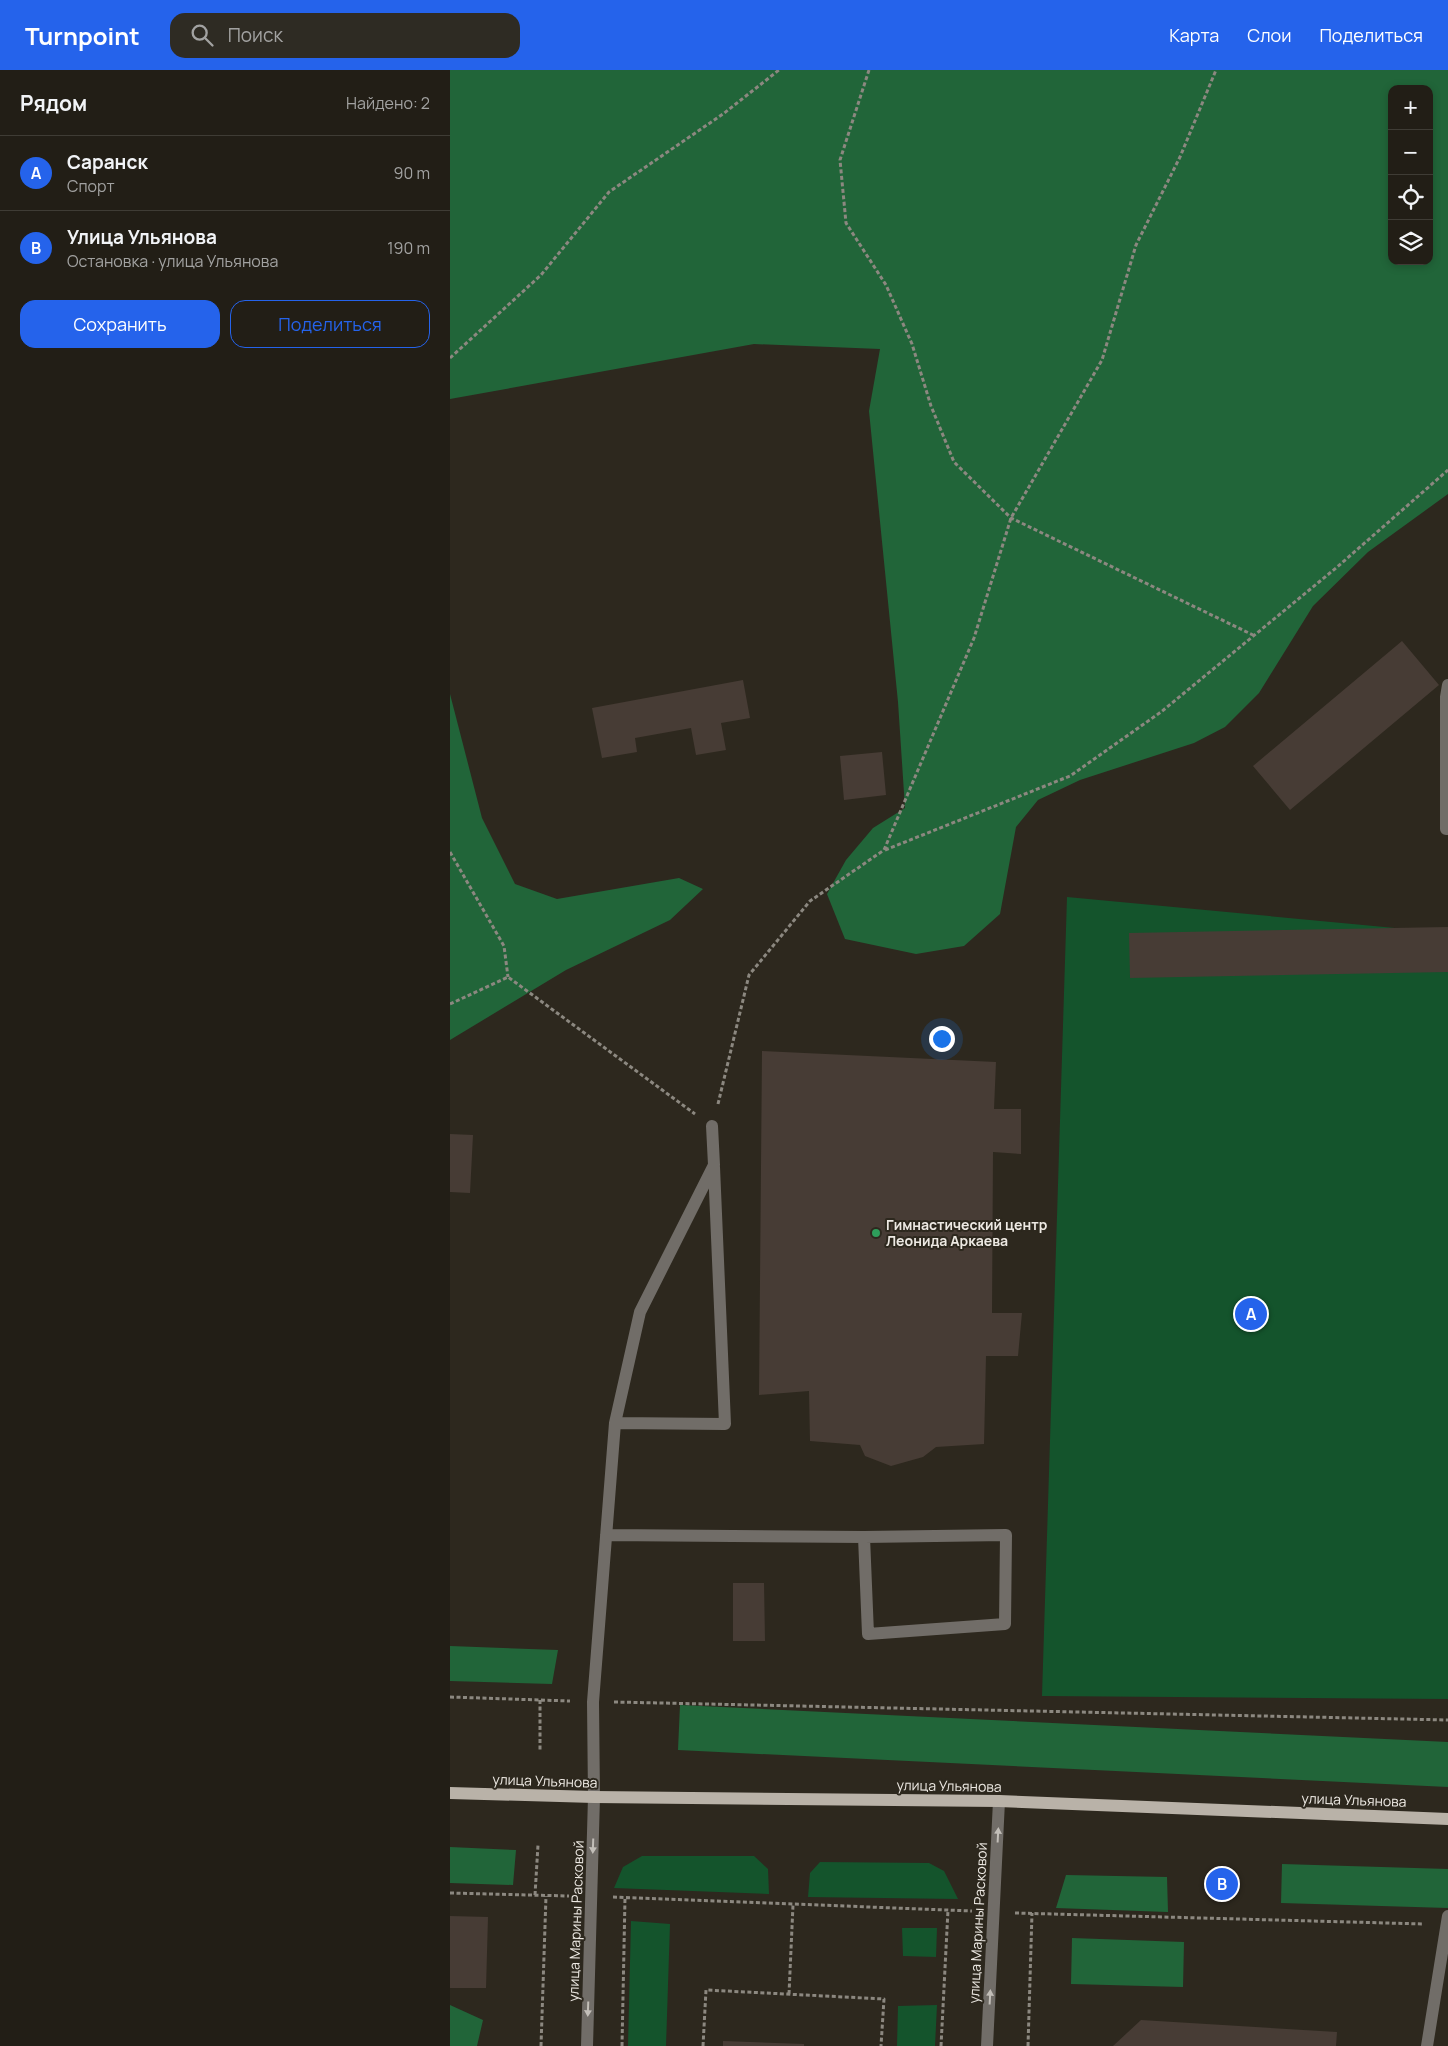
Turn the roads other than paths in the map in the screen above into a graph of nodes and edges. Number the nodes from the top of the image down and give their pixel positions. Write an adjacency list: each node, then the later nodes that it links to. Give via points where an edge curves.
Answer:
1 (1448, 685): 2 (street)
2 (1448, 829)
3 (712, 1126): 4 (street)
4 (714, 1165): 5 (street, улица Марины Расковой, via 640,1312); 5 (street, via 725,1424)
5 (615, 1423): 6 (street, улица Марины Расковой)
6 (606, 1535): 7 (street); 9 (street, улица Марины Расковой, via 593,1702)
7 (864, 1537): 7 (street, via 868,1634 1005,1624 1006,1535)
8 (450, 1793): 9 (main road, улица Ульянова)
9 (594, 1798): 10 (main road, улица Ульянова); 13 (street, улица Марины Расковой, one-way to 13)
10 (999, 1801): 11 (main road, улица Ульянова); 14 (street, улица Марины Расковой, one-way to 10)
11 (1448, 1819)
12 (1447, 1921): 15 (street)
13 (587, 2046)
14 (988, 2046)
15 (1427, 2046)

